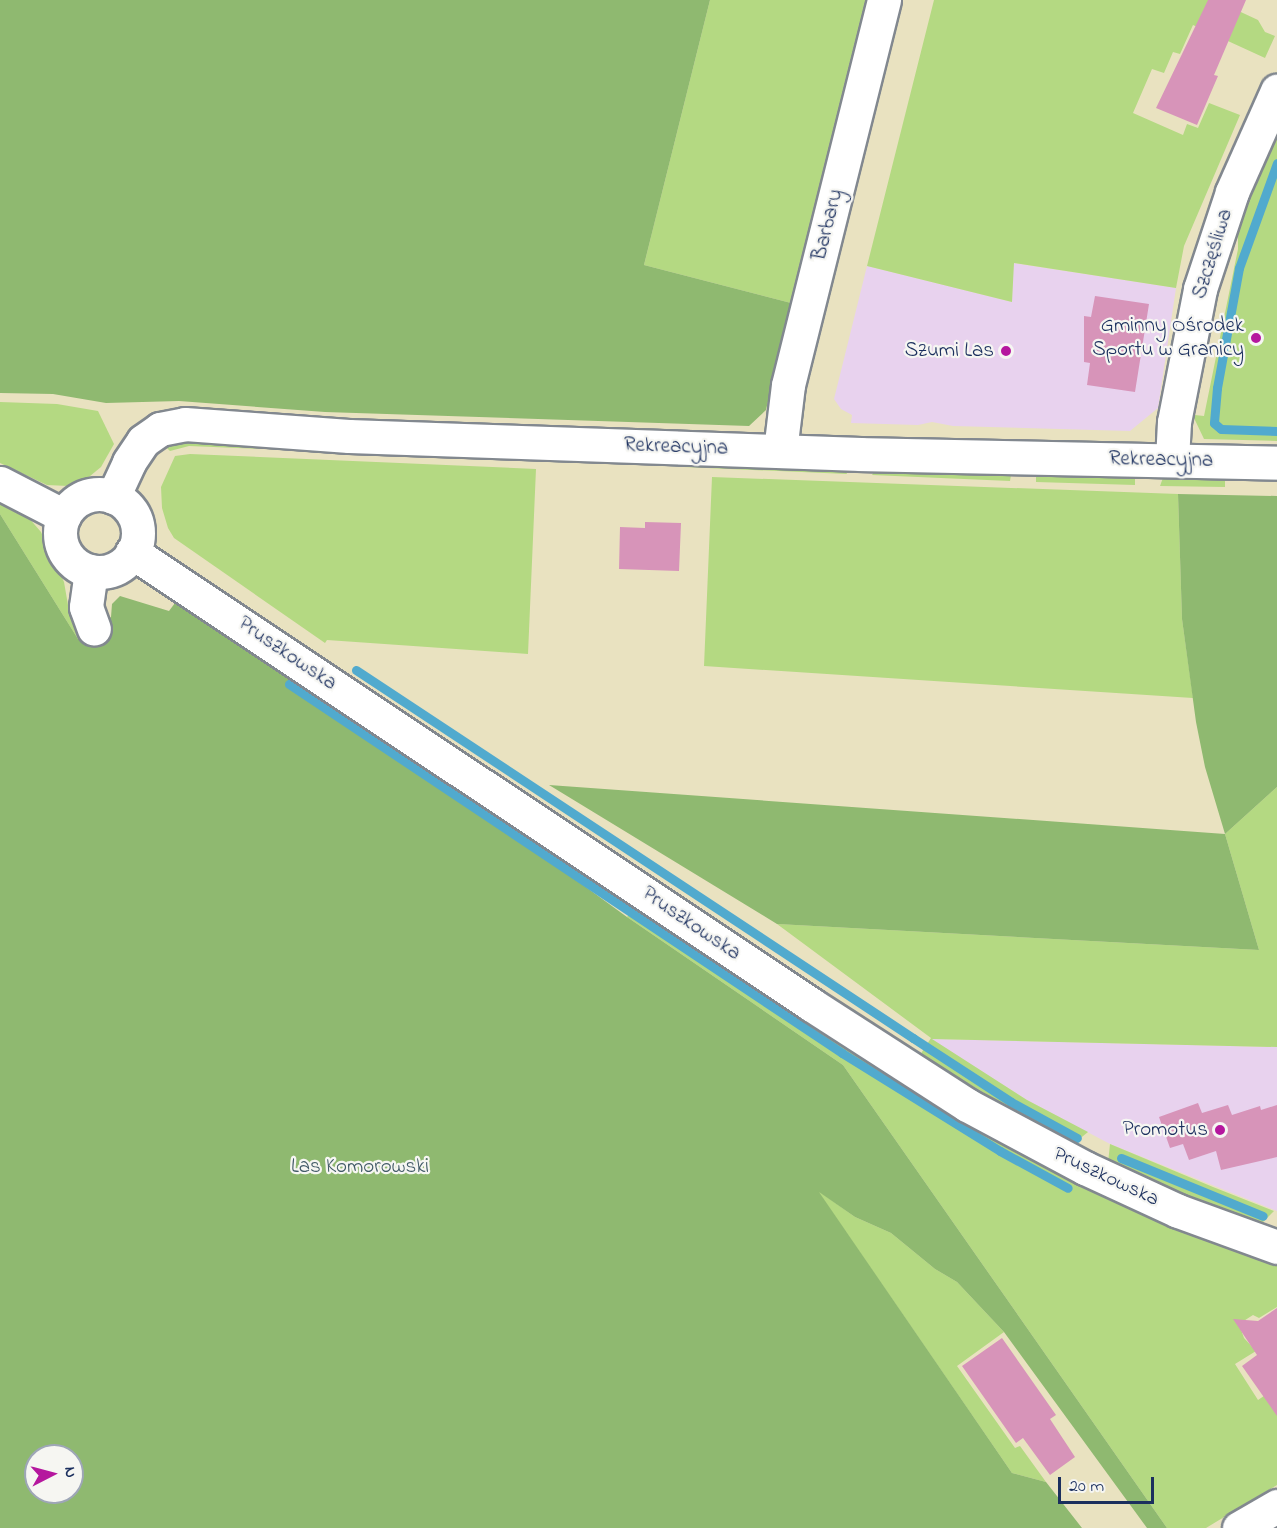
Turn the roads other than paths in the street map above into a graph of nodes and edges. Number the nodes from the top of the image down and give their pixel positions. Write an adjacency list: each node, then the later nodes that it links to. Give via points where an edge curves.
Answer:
1 (884, 0): 3 (street, Barbary, via 788,385)
2 (1277, 91): 4 (street, Szczęśliwa, via 1232,192 1200,289 1174,422)
3 (780, 451): 4 (street, Rekreacyjna); 7 (street, Rekreacyjna, via 176,425 160,429 143,441)
4 (1172, 460): 5 (street, Rekreacyjna)
5 (1277, 463)
6 (0, 483): 8 (street)
7 (113, 497): 8 (street, via 85,497 75,502); 9 (street, via 126,506 135,520 137,537)
8 (64, 516): 10 (street, via 60,532 64,550 75,563)
9 (132, 552): 10 (street, via 114,568); 12 (street, Pruszkowska, via 967,1105 1095,1173 1178,1211)
10 (91, 571): 11 (street, via 86,607)
11 (94, 629)
12 (1277, 1247)
13 (1277, 1506): 14 (street)
14 (1239, 1528)

